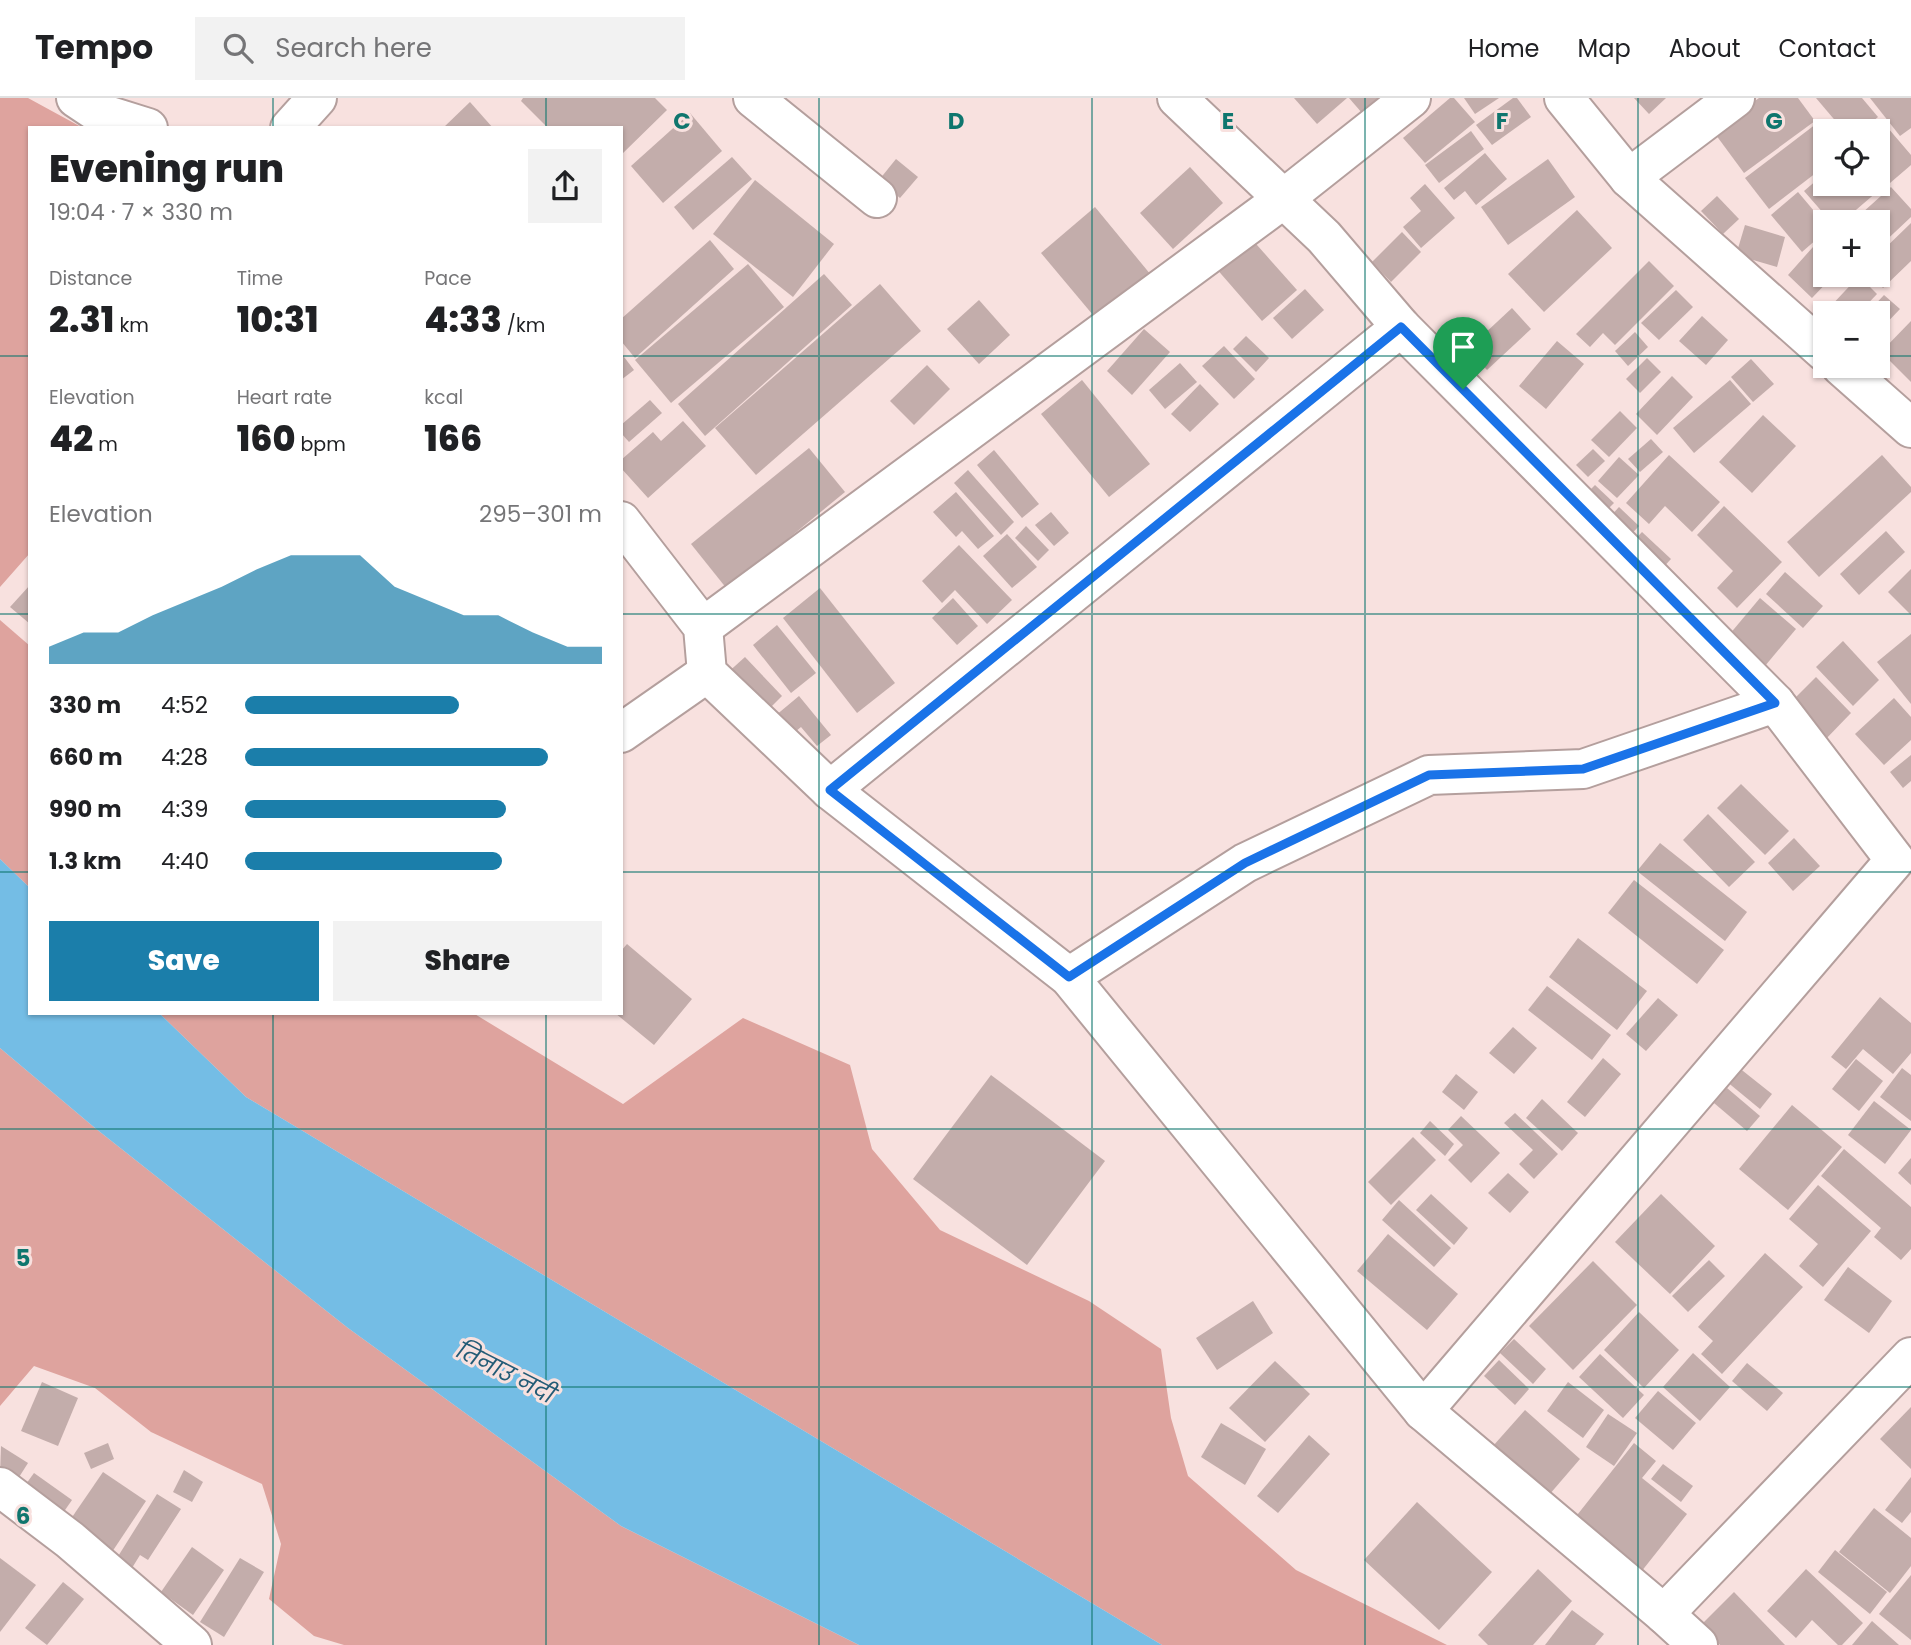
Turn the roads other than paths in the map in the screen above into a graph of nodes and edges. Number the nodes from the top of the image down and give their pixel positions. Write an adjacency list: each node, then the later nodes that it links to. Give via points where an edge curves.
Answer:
1 (76, 98): 8 (street, via 97,112)
2 (317, 98): 9 (street)
3 (753, 98): 11 (street)
4 (1177, 98): 12 (street)
5 (1411, 98): 12 (street)
6 (1564, 98): 10 (street)
7 (1735, 98): 10 (street)
8 (142, 126)
9 (292, 126)
10 (1629, 178): 14 (street)
11 (877, 198)
12 (1282, 200): 13 (street, via 1324,237); 18 (street)
13 (1401, 327): 20 (street); 22 (street)
14 (1813, 341)
15 (1855, 378): 16 (street)
16 (1911, 428)
17 (623, 524): 18 (street)
18 (703, 627): 19 (street)
19 (706, 673): 21 (street); 22 (street)
20 (1775, 703): 23 (street); 24 (street, via 1583,769 1429,775 1245,863)
21 (623, 732)
22 (830, 790): 24 (street)
23 (1906, 859): 26 (street)
24 (1069, 977): 26 (street)
25 (1911, 1357): 28 (street)
26 (1423, 1410): 28 (street)
27 (0, 1487): 29 (street, via 70,1540)
28 (1664, 1614): 30 (street)
29 (192, 1645)
30 (1698, 1645)

